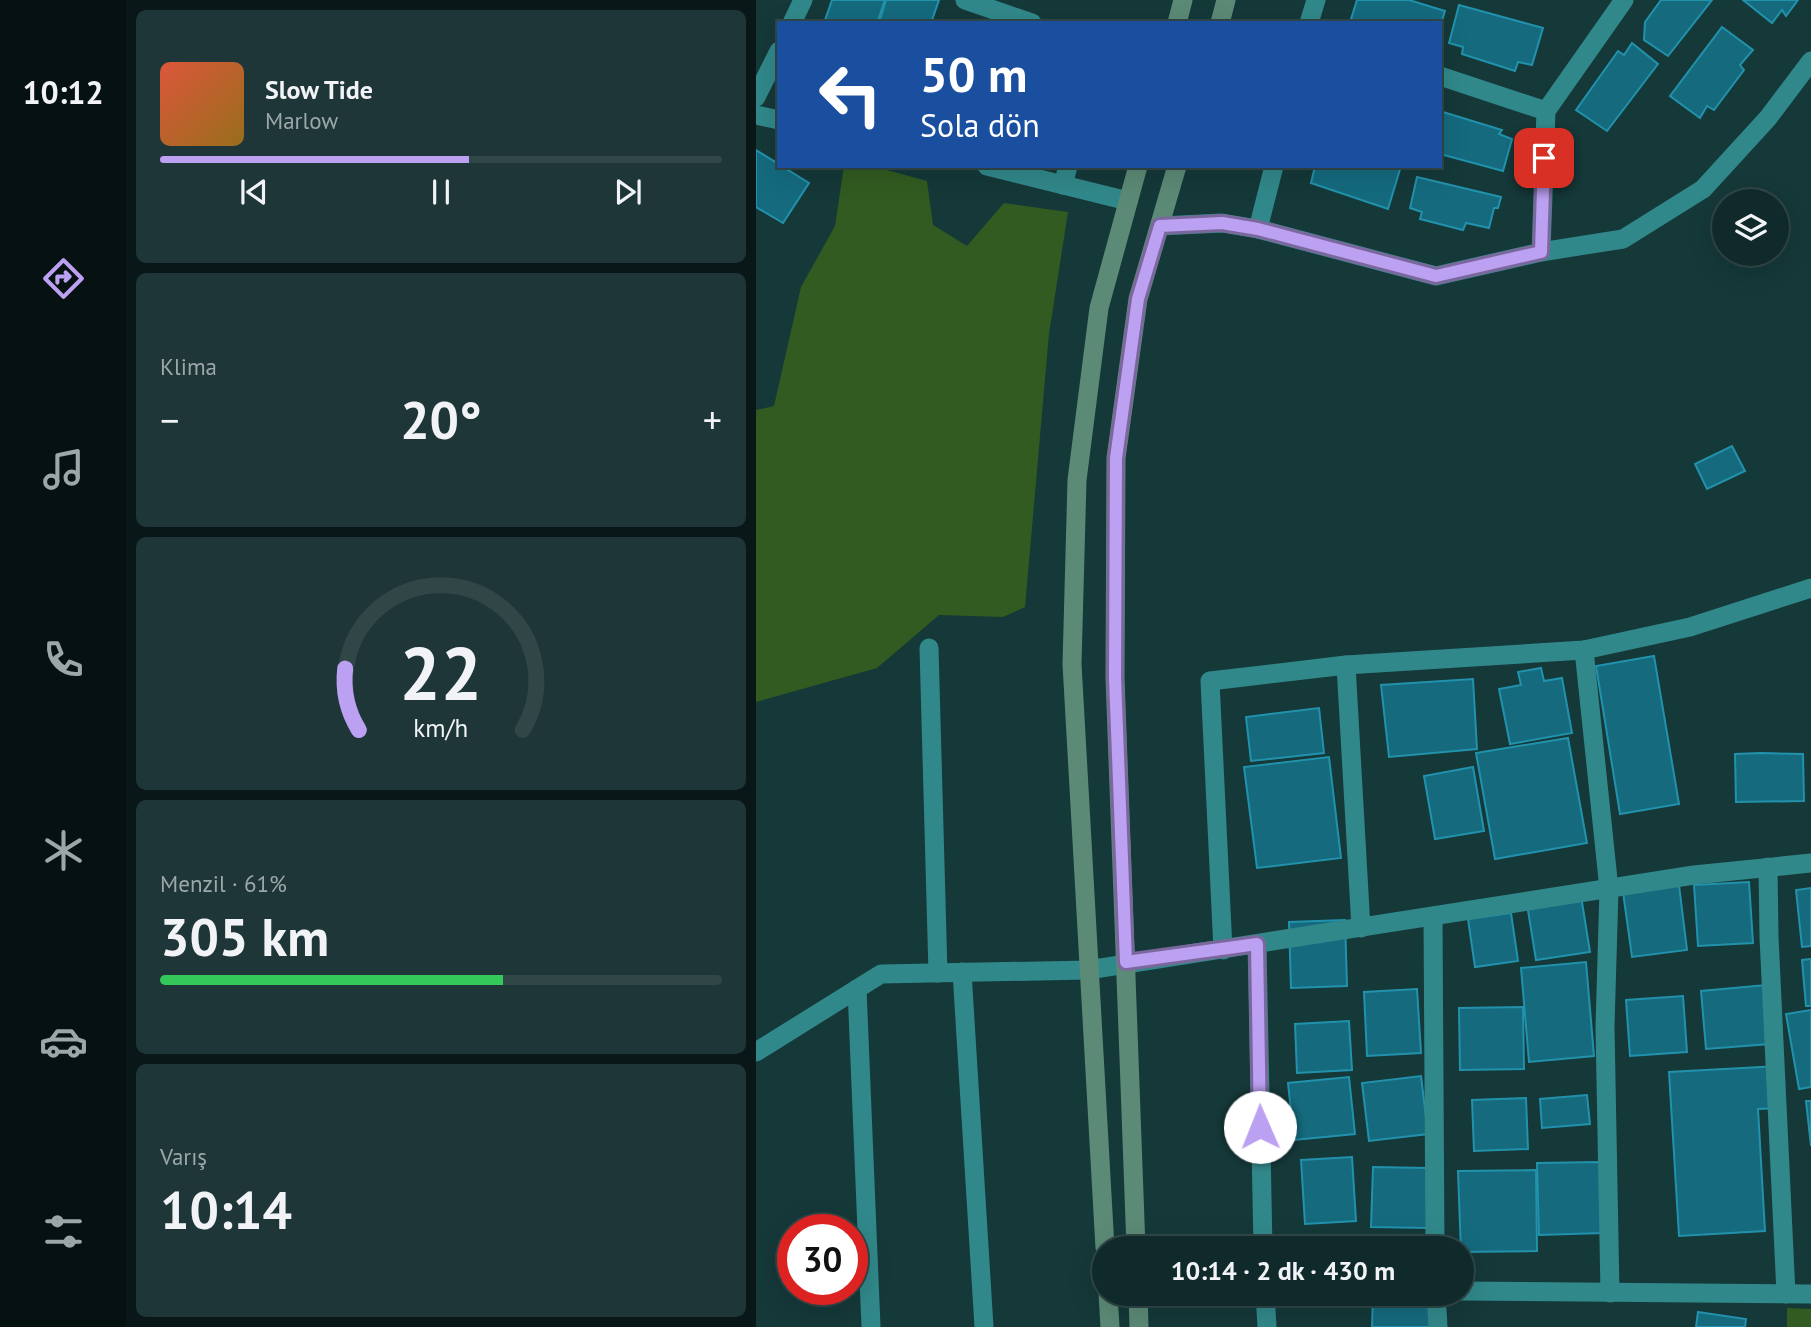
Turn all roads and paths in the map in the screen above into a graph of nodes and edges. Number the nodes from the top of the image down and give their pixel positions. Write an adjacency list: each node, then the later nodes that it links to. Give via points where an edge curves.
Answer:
1 (803, 0): 7 (street)
2 (965, 0): 8 (street)
3 (1183, 0): 9 (main road)
4 (1226, 0): 10 (main road)
5 (1316, 0): 11 (street)
6 (1624, 0): 16 (street)
7 (793, 21)
8 (1026, 21)
9 (1178, 21)
10 (1221, 21)
11 (1310, 21)
12 (777, 55): 15 (street)
13 (1811, 61): 27 (street, via 1768,118 1703,189 1623,239)
14 (1442, 77): 16 (street)
15 (756, 97)
16 (1546, 111): 27 (street)
17 (756, 115): 18 (street)
18 (777, 120)
19 (1003, 168): 23 (street)
20 (1137, 168): 24 (main road)
21 (1176, 168): 25 (main road)
22 (1273, 168): 26 (street)
23 (1066, 176): 24 (street)
24 (1128, 201): 40 (main road, via 1099,308 1077,480 1072,664)
25 (1160, 226): 26 (street, via 1222,223); 39 (main road, via 1138,299 1116,458 1115,678)
26 (1258, 229): 27 (street, via 1436,276)
27 (1541, 252)
28 (1811, 588): 30 (street, via 1689,627)
29 (929, 648): 42 (street)
30 (1584, 650): 31 (street); 34 (street)
31 (1346, 665): 36 (street); 38 (street, via 1210,681)
32 (1811, 863): 33 (street)
33 (1769, 867): 34 (street); 51 (street)
34 (1609, 889): 35 (street); 50 (street, via 1605,1027)
35 (1433, 916): 36 (street); 48 (street)
36 (1361, 928): 37 (street)
37 (1257, 944): 38 (street); 47 (street)
38 (1223, 950): 39 (street)
39 (1126, 962): 40 (street); 46 (main road)
40 (1088, 970): 41 (street); 45 (main road)
41 (962, 972): 42 (street); 58 (street)
42 (938, 973): 43 (street, via 881,974)
43 (857, 989): 44 (street); 57 (street)
44 (756, 1052)
45 (1104, 1236)
46 (1136, 1236)
47 (1263, 1236)
48 (1435, 1236)
49 (1474, 1291): 50 (street)
50 (1609, 1293): 51 (street)
51 (1786, 1294): 52 (street)
52 (1811, 1294)
53 (1109, 1306): 59 (main road)
54 (1138, 1306): 60 (main road)
55 (1266, 1306): 61 (street)
56 (1437, 1306): 62 (street)
57 (871, 1327)
58 (984, 1327)
59 (1110, 1327)
60 (1139, 1327)
61 (1267, 1327)
62 (1438, 1327)

